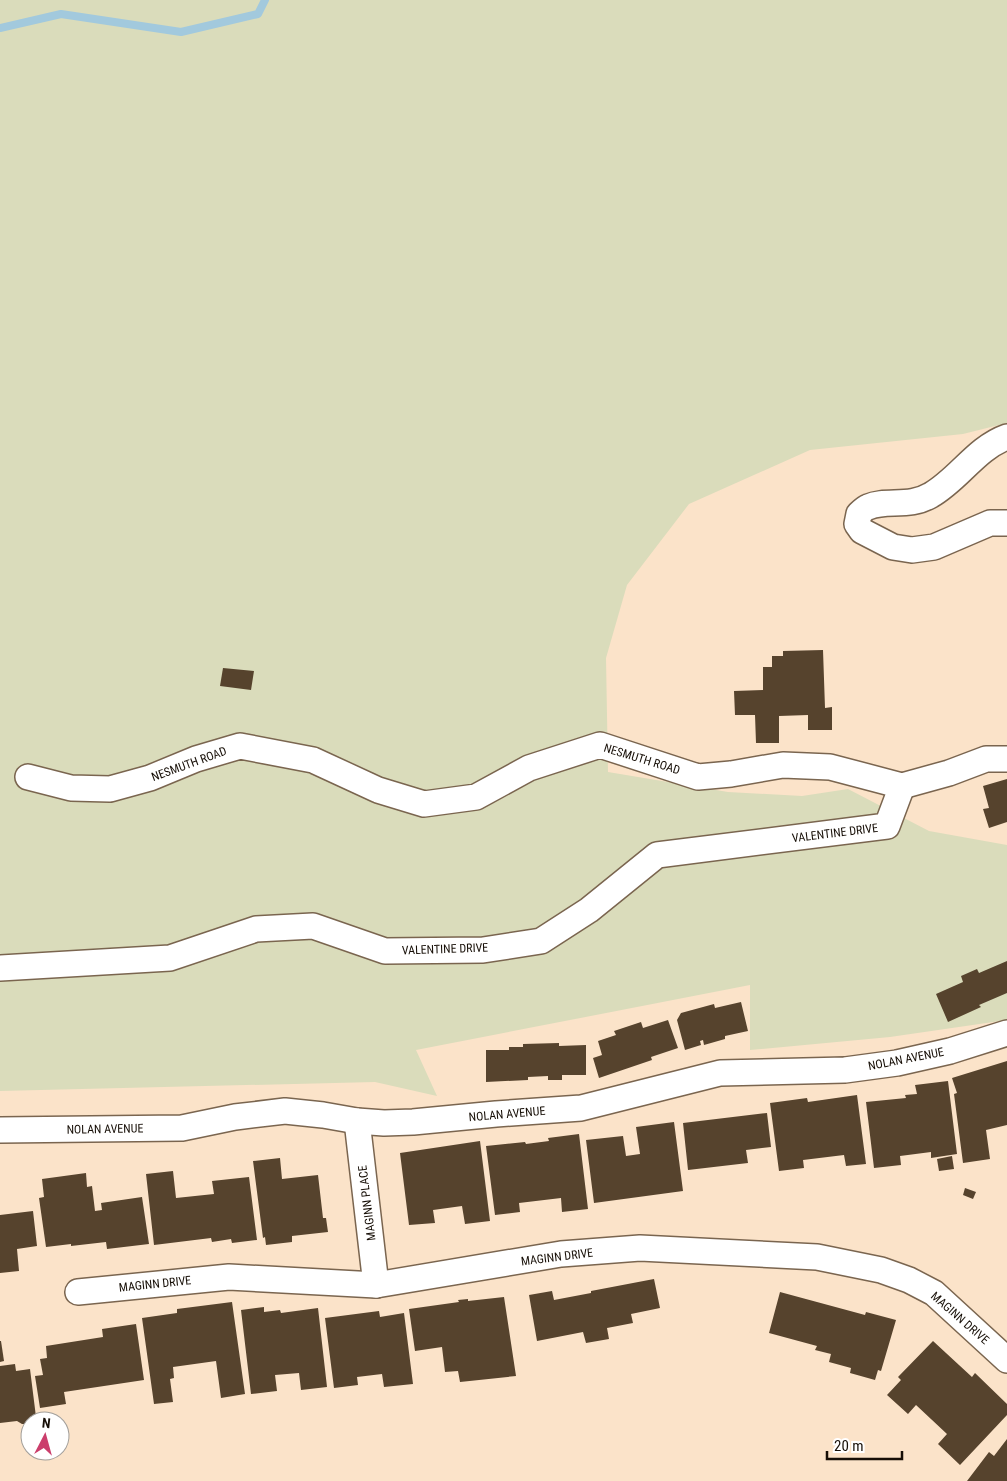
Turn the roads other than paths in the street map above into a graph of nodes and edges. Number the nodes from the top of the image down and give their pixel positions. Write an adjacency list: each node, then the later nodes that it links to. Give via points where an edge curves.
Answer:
1 (1007, 437): 2 (street, via 980,452 930,496 906,504 867,507 859,514 857,524 862,531 893,547 912,550 934,547 990,523)
2 (1007, 523)
3 (1007, 759): 5 (street, via 986,759)
4 (28, 777): 5 (street, NESMUTH ROAD, via 71,788 110,789 240,746 313,760 378,790 424,804 476,797 529,768 600,745 698,776 731,774 783,764 830,767)
5 (902, 786): 6 (street, VALENTINE DRIVE, via 886,826 657,855 589,910 541,941 483,950 385,951 313,926 256,929 170,958)
6 (0, 968)
7 (1007, 1032): 8 (street, NOLAN AVENUE, via 950,1051 897,1063 845,1070 720,1073 581,1108 413,1122)
8 (357, 1121): 9 (street, NOLAN AVENUE, via 286,1110 182,1128); 10 (street, MAGINN PLACE)
9 (0, 1130)
10 (376, 1285): 11 (street, MAGINN DRIVE, via 229,1277); 12 (street, MAGINN DRIVE, via 562,1254 640,1248 817,1258 882,1270 934,1293)
11 (78, 1292)
12 (1007, 1360)

